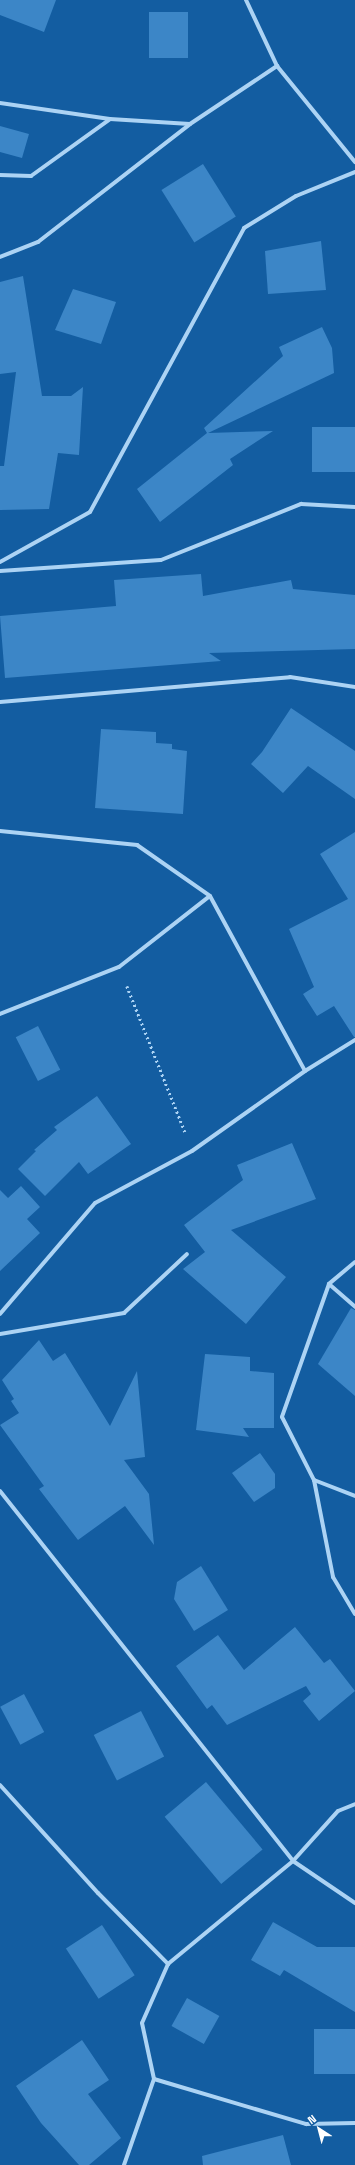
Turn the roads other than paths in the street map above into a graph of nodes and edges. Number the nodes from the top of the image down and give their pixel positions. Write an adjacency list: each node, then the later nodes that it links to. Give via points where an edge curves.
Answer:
1 (246, 0): 2 (street)
2 (277, 66): 5 (street); 6 (street)
3 (0, 103): 4 (street)
4 (110, 119): 5 (street); 8 (street, via 31,176)
5 (190, 124): 9 (street, via 38,242)
6 (355, 162)
7 (355, 172): 11 (street, via 296,196 244,228 90,512)
8 (0, 175)
9 (0, 257)
10 (355, 507): 12 (street, via 301,504 161,560)
11 (0, 562)
12 (0, 571)
13 (355, 687): 14 (street, via 290,677)
14 (0, 702)
15 (0, 831): 16 (street, via 137,845)
16 (210, 896): 17 (street, via 119,967); 19 (street)
17 (0, 1014)
18 (355, 1040): 19 (street)
19 (305, 1072): 24 (street, via 192,1151 96,1203)
20 (187, 1254): 25 (street, via 124,1313)
21 (355, 1262): 22 (street)
22 (329, 1284): 23 (street); 26 (street, via 282,1417)
23 (355, 1307)
24 (0, 1314)
25 (0, 1334)
26 (314, 1480): 28 (street); 29 (street, via 333,1577)
27 (0, 1491): 32 (street)
28 (355, 1496)
29 (355, 1614)
30 (0, 1785): 34 (street, via 98,1893)
31 (355, 1804): 32 (street, via 338,1811)
32 (293, 1861): 33 (street); 34 (street)
33 (355, 1903)
34 (168, 1964): 35 (street, via 142,2022)
35 (154, 2079): 36 (street, via 306,2124); 37 (street)
36 (355, 2123)
37 (124, 2165)

